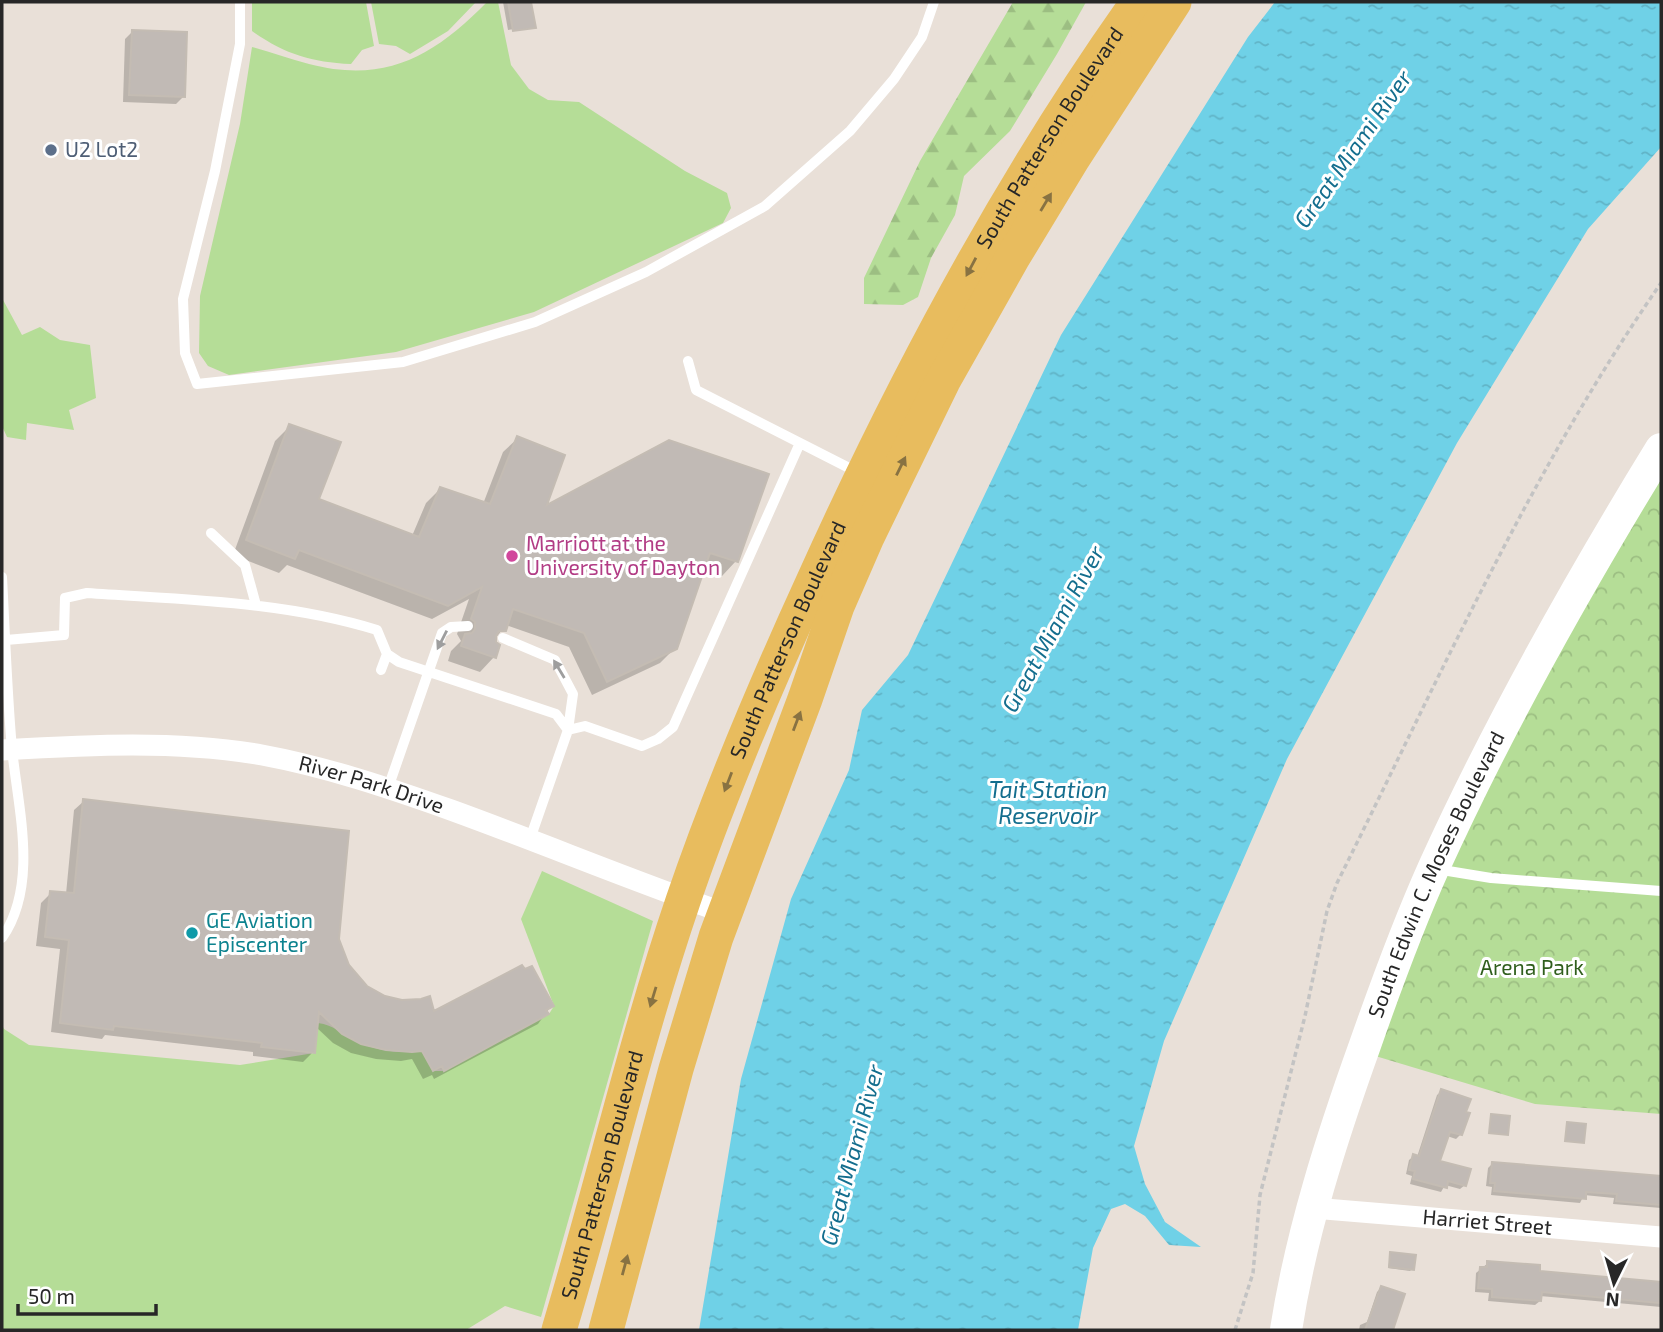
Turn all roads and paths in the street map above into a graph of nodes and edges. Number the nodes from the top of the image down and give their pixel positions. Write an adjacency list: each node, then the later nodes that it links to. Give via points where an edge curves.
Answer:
1 (240, 2): 2 (lane, via 240,44 183,299 185,353 197,384 403,362 535,322 646,272 765,206 850,131 922,37)
2 (933, 2)
3 (1138, 2): 9 (main road, South Patterson Boulevard, one-way to 9, via 1043,143 985,242)
4 (1174, 2): 26 (main road, South Patterson Boulevard, one-way to 4, via 866,525 1013,257)
5 (1661, 283): 32 (path, via 1629,328 1527,500 1337,883 1260,1195 1253,1273)
6 (688, 361): 7 (lane, via 696,390)
7 (800, 443): 9 (lane); 19 (lane, via 673,727 642,746 585,726)
8 (1661, 449): 23 (main road, South Edwin C. Moses Boulevard, via 1555,628)
9 (863, 487): 25 (main road, South Patterson Boulevard, one-way to 25, via 753,714)
10 (211, 533): 12 (lane, via 245,565)
11 (2, 576): 15 (lane)
12 (256, 605): 15 (lane, via 87,593 65,598 64,635); 16 (lane, via 333,617 377,631)
13 (468, 626): 18 (lane, one-way to 18, via 442,633)
14 (503, 638): 19 (lane, one-way to 14, via 573,694 555,660)
15 (6, 640): 20 (lane)
16 (387, 654): 17 (lane); 18 (lane)
17 (382, 670)
18 (429, 672): 19 (lane, via 556,714); 21 (lane)
19 (568, 730): 22 (lane)
20 (7, 749): 21 (street, River Park Drive, via 219,749 306,764); 27 (lane, via 24,842 20,888 11,926)
21 (388, 788): 22 (street, River Park Drive)
22 (530, 839): 25 (street, River Park Drive)
23 (1433, 869): 24 (lane); 28 (main road, South Edwin C. Moses Boulevard, via 1341,1110)
24 (1661, 891)
25 (684, 899): 26 (street, River Park Drive); 30 (main road, South Patterson Boulevard, one-way to 30, via 636,1049)
26 (725, 913): 31 (main road, South Patterson Boulevard, one-way to 26, via 676,1069)
27 (2, 939)
28 (1313, 1208): 29 (street, Harriet Street); 33 (main road, South Edwin C. Moses Boulevard)
29 (1661, 1237)
30 (559, 1330)
31 (606, 1330)
32 (1236, 1330)
33 (1286, 1330)

